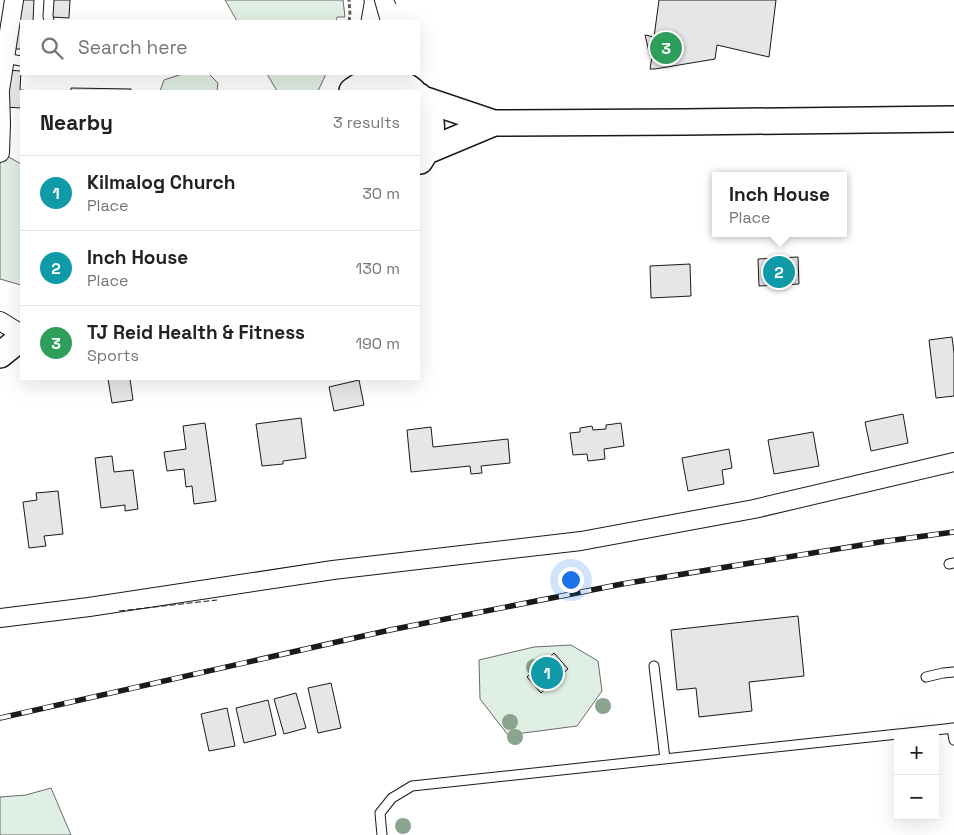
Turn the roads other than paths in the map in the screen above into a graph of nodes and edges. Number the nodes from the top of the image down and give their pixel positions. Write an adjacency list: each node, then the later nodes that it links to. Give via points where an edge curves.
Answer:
1 (14, 0): 7 (street)
2 (49, 0): 4 (lane)
3 (369, 1): 5 (lane); 6 (lane)
4 (49, 20)
5 (366, 20)
6 (375, 20)
7 (13, 59): 10 (street)
8 (353, 88): 9 (main road, via 384,80)
9 (408, 88)
10 (0, 91): 15 (street)
11 (420, 93): 14 (main road)
12 (420, 101): 16 (main road, via 428,110 431,123 431,138)
13 (954, 119): 14 (main road)
14 (494, 123): 16 (main road)
15 (0, 153)
16 (423, 157)
17 (0, 321): 18 (street)
18 (20, 333)
19 (20, 339): 20 (main road)
20 (0, 355)
21 (954, 462): 22 (street, via 754,509 581,541 333,570)
22 (0, 618)
23 (654, 666): 30 (lane)
24 (954, 672): 25 (lane)
25 (926, 677)
26 (953, 728): 27 (lane); 29 (lane)
27 (935, 730)
28 (894, 734): 30 (lane)
29 (954, 740)
30 (665, 759): 31 (lane, via 412,786 392,798 380,813)
31 (382, 835)

